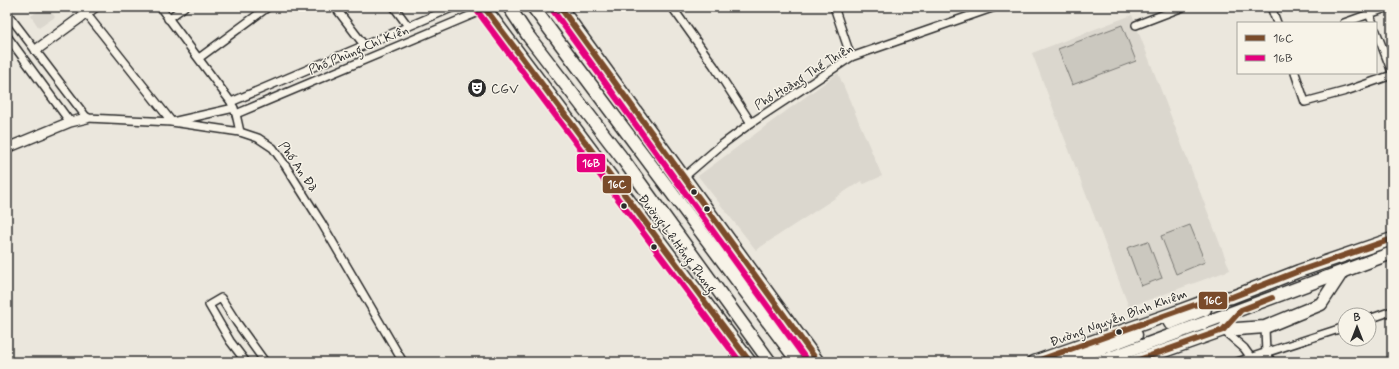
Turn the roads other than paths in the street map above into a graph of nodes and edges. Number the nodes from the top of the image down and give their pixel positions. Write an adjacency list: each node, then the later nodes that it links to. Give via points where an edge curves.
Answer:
1 (95, 7): 19 (street)
2 (160, 7): 22 (street)
3 (184, 7): 22 (street)
4 (268, 7): 35 (street)
5 (335, 7): 31 (street)
6 (394, 7): 27 (street)
7 (454, 7): 27 (street, Phố Phùng Chí Kiên)
8 (509, 7): 49 (main road, Đường Lê Hồng Phong)
9 (533, 7): 65 (main road, Đường Lê Hồng Phong)
10 (560, 7): 45 (main road)
11 (672, 7): 42 (street)
12 (834, 7): 34 (street)
13 (995, 7): 34 (street, Phố Hoàng Thế Thiện)
14 (1183, 7): 26 (street)
15 (1271, 7): 23 (street)
16 (1366, 7): 21 (street)
17 (1389, 7): 21 (street)
18 (486, 8): 33 (street, Phố Phùng Chí Kiên); 51 (main road, Đường Lê Hồng Phong)
19 (84, 10): 32 (street); 41 (street)
20 (7, 13): 32 (street)
21 (1369, 14): 24 (street); 25 (street)
22 (168, 19): 35 (street)
23 (1277, 22)
24 (1347, 22)
25 (1373, 22)
26 (1136, 25)
27 (408, 26): 30 (street, Phố Phùng Chí Kiên)
28 (1377, 34): 37 (street)
29 (7, 36): 40 (street)
30 (372, 42): 31 (street, Phố Phùng Chí Kiên); 33 (street)
31 (364, 45): 38 (street, Phố Phùng Chí Kiên)
32 (36, 50): 39 (street)
33 (380, 53): 38 (street, Phố Phùng Chí Kiên)
34 (851, 57): 42 (street, Phố Hoàng Thế Thiện)
35 (199, 58): 38 (street)
36 (1295, 74): 37 (street, via 1305,102 1346,91)
37 (1392, 74)
38 (234, 108): 41 (street); 43 (street)
39 (87, 118): 40 (street); 41 (street, Phố An Đà)
40 (70, 122): 44 (street)
41 (172, 122): 43 (street, Phố An Đà)
42 (751, 123): 45 (street, Phố Hoàng Thế Thiện)
43 (240, 132): 62 (street, Phố An Đà, via 258,138 273,148 285,164)
44 (7, 148)
45 (684, 177): 66 (main road)
46 (1392, 238): 50 (main road, Đường Nguyễn Bỉnh Khiêm)
47 (1392, 253): 48 (main road)
48 (1342, 272): 52 (main road); 55 (main road, via 1321,304)
49 (716, 288): 51 (main road); 64 (main road, Đường Lê Hồng Phong)
50 (1232, 297): 67 (main road, Đường Nguyễn Bỉnh Khiêm, via 1203,302); 68 (main road, via 1189,316)
51 (702, 298): 63 (main road, Đường Lê Hồng Phong)
52 (1241, 310): 56 (main road); 69 (main road)
53 (1392, 311): 54 (street)
54 (1377, 316)
55 (1265, 327): 56 (main road); 58 (street)
56 (1223, 330): 59 (street, via 1244,348); 70 (main road)
57 (1337, 330): 58 (street)
58 (1266, 354): 59 (street); 72 (street)
59 (1252, 360): 71 (street)
60 (246, 362): 61 (street, via 209,305 221,298)
61 (265, 362)
62 (403, 362)
63 (750, 362)
64 (770, 362)
65 (798, 362)
66 (818, 362)
67 (1034, 362)
68 (1066, 362)
69 (1099, 362)
70 (1133, 362)
71 (1237, 362)
72 (1272, 362)

